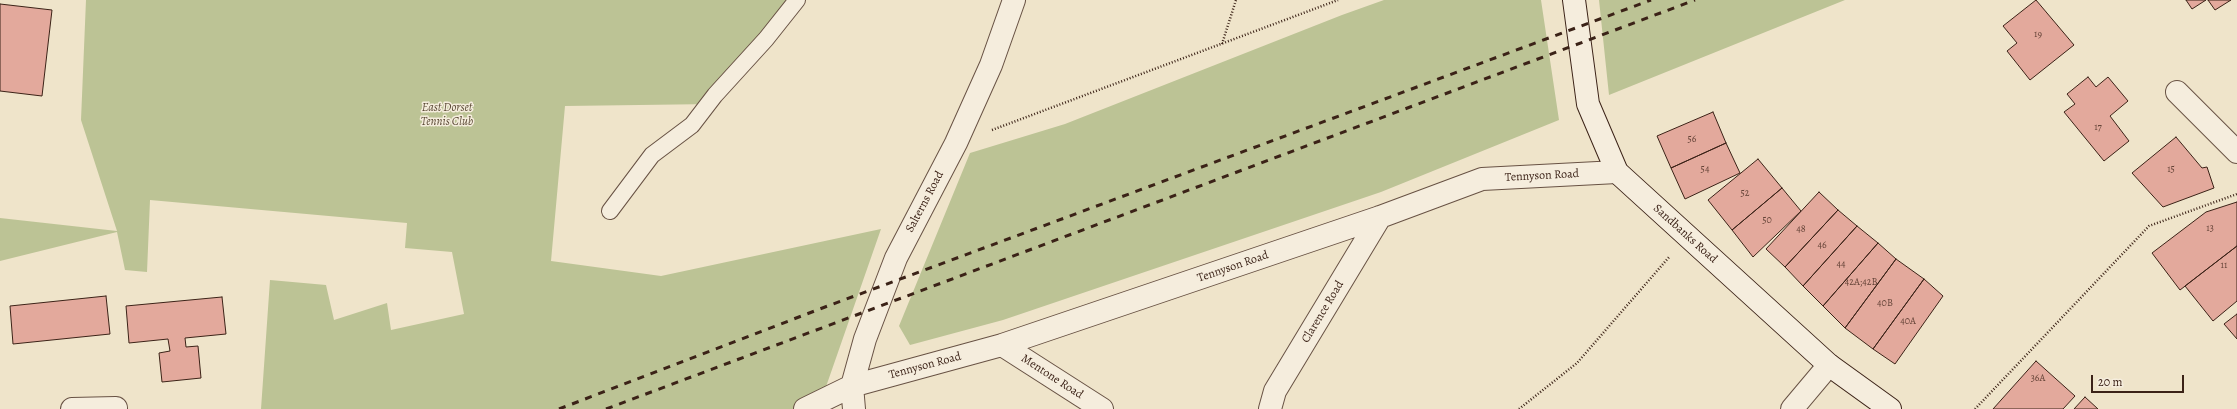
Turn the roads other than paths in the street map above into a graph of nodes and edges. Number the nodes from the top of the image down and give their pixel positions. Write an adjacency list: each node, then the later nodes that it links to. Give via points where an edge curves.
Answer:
1 (797, 0): 7 (lane, via 692,125 652,156)
2 (1014, 0): 11 (street, Salterns Road, via 991,65 956,143 896,258 865,339)
3 (1574, 0): 6 (street, Sandbanks Road, via 1588,104)
4 (2177, 92): 5 (street)
5 (2237, 152)
6 (1617, 172): 8 (street, Tennyson Road, via 1482,178); 10 (street, Sandbanks Road)
7 (610, 211)
8 (1380, 217): 9 (street, Tennyson Road); 17 (street, Clarence Road, via 1275,391)
9 (1002, 345): 11 (street, Tennyson Road); 16 (street, Mentone Road)
10 (1829, 365): 18 (street); 19 (street, Sandbanks Road)
11 (852, 386): 14 (street, Tennyson Road); 15 (street, Salterns Road)
12 (116, 408): 13 (street)
13 (72, 409)
14 (805, 409)
15 (854, 409)
16 (1102, 409)
17 (1270, 409)
18 (1792, 409)
19 (1890, 409)

